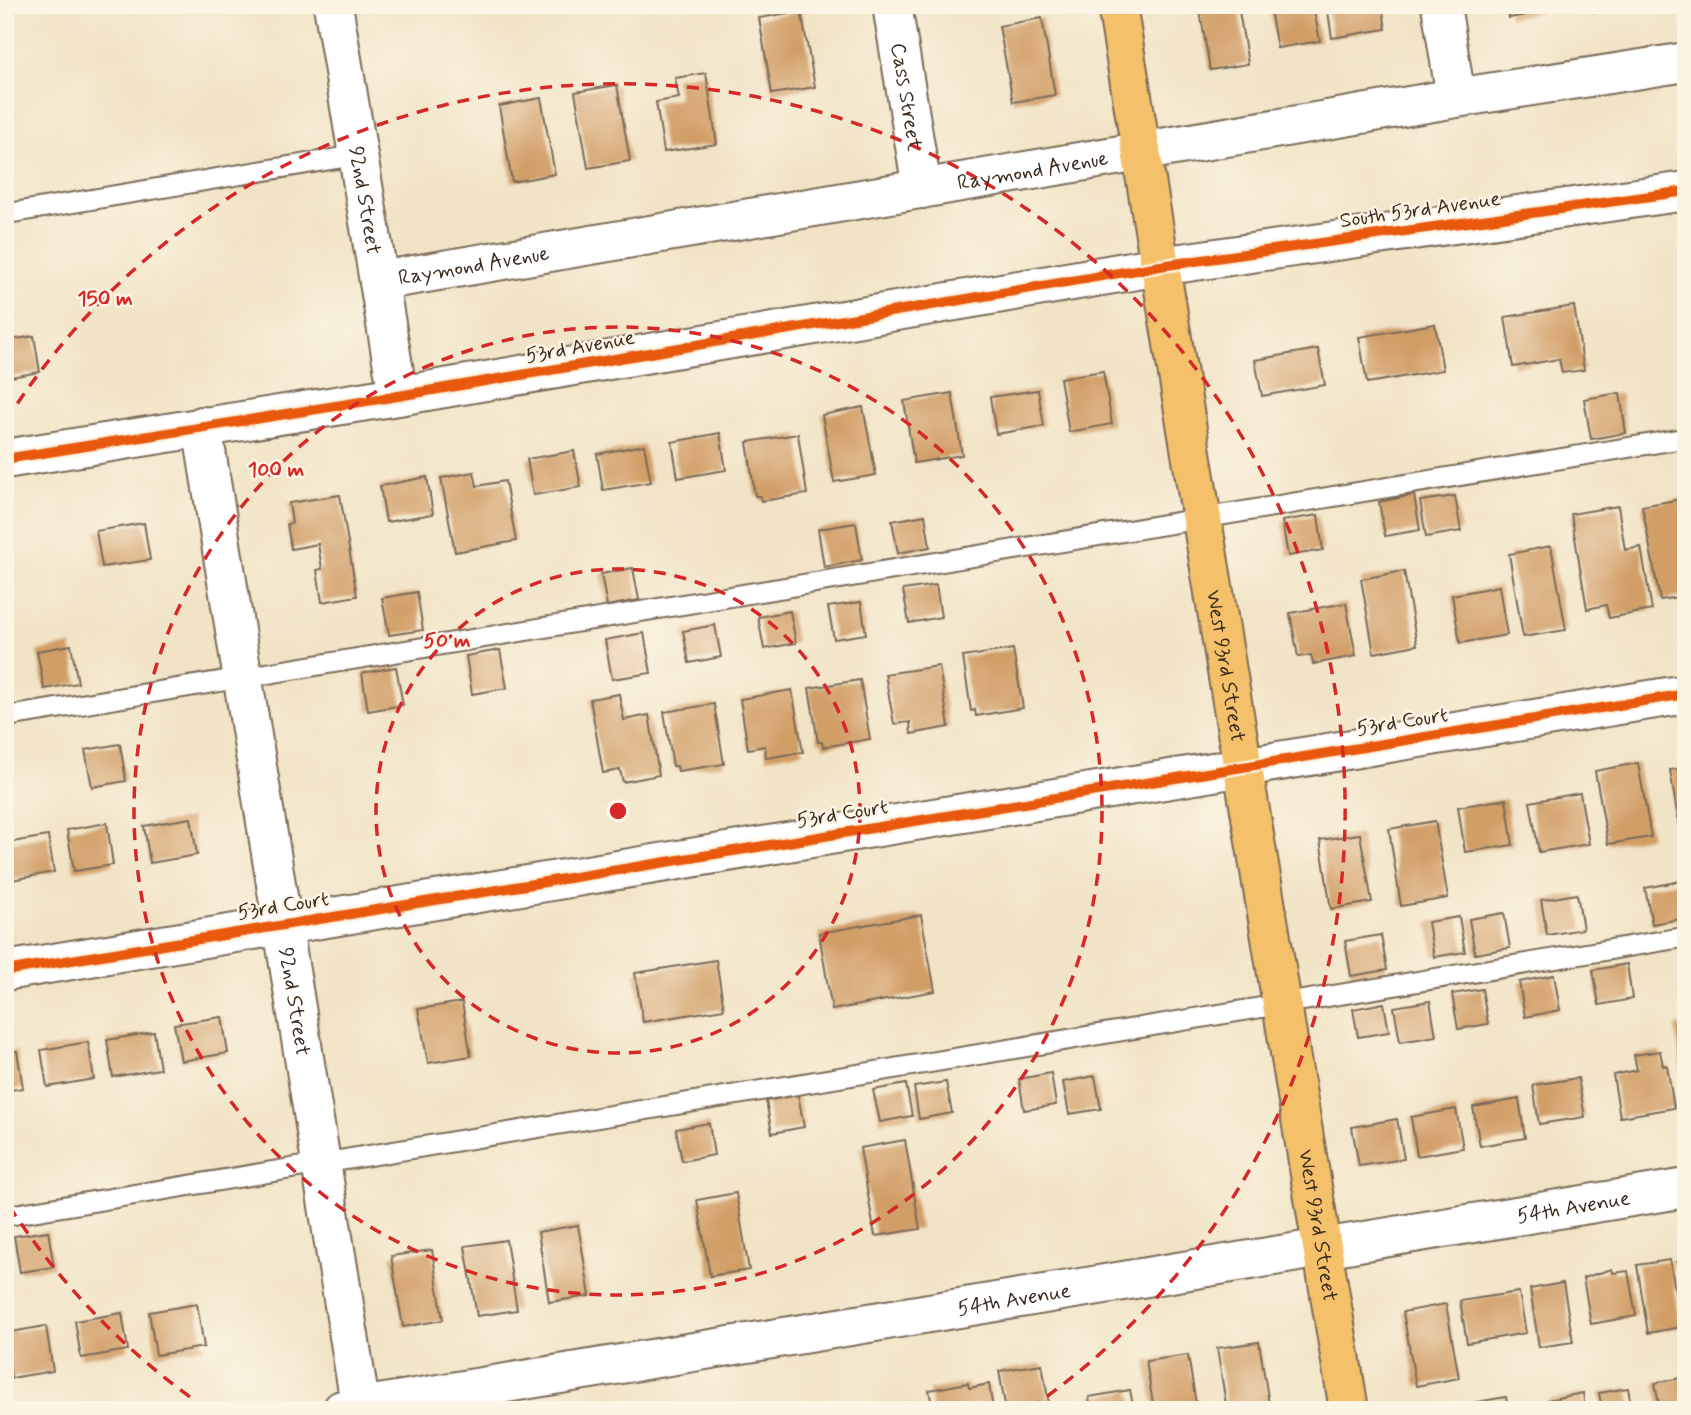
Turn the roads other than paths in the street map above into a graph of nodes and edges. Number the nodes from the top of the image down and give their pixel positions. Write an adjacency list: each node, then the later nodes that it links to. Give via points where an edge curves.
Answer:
1 (333, 5): 8 (street, 92nd Street)
2 (892, 5): 9 (street, Cass Street)
3 (1117, 5): 7 (main road, West 93rd Street)
4 (1441, 5): 6 (street)
5 (1686, 62): 6 (street, Raymond Avenue)
6 (1456, 98): 7 (street, Raymond Avenue)
7 (1141, 151): 9 (street, Raymond Avenue); 12 (main road, West 93rd Street)
8 (358, 155): 11 (lane); 13 (street, 92nd Street)
9 (922, 189): 13 (street, Raymond Avenue)
10 (1686, 191): 12 (street, South 53rd Avenue)
11 (5, 214)
12 (1160, 266): 14 (street, 53rd Avenue); 18 (main road, West 93rd Street)
13 (379, 281): 14 (street, 92nd Street)
14 (398, 397): 15 (street, 53rd Avenue)
15 (202, 426): 17 (street, 53rd Avenue); 19 (street, 92nd Street)
16 (1686, 438): 18 (lane)
17 (5, 459)
18 (1202, 518): 19 (lane); 22 (main road, West 93rd Street)
19 (242, 676): 21 (lane); 23 (street, 92nd Street)
20 (1686, 694): 22 (street, 53rd Court)
21 (5, 717)
22 (1242, 766): 23 (street, 53rd Court); 26 (main road, West 93rd Street)
23 (282, 925): 25 (street, 53rd Court); 27 (street, 92nd Street)
24 (1686, 937): 26 (lane)
25 (5, 971)
26 (1282, 1004): 27 (lane); 30 (main road, West 93rd Street)
27 (321, 1164): 29 (lane); 31 (street, 92nd Street)
28 (1686, 1188): 30 (street, 54th Avenue)
29 (5, 1216)
30 (1322, 1248): 31 (street, 54th Avenue); 32 (main road, West 93rd Street)
31 (355, 1409)
32 (1349, 1410)

